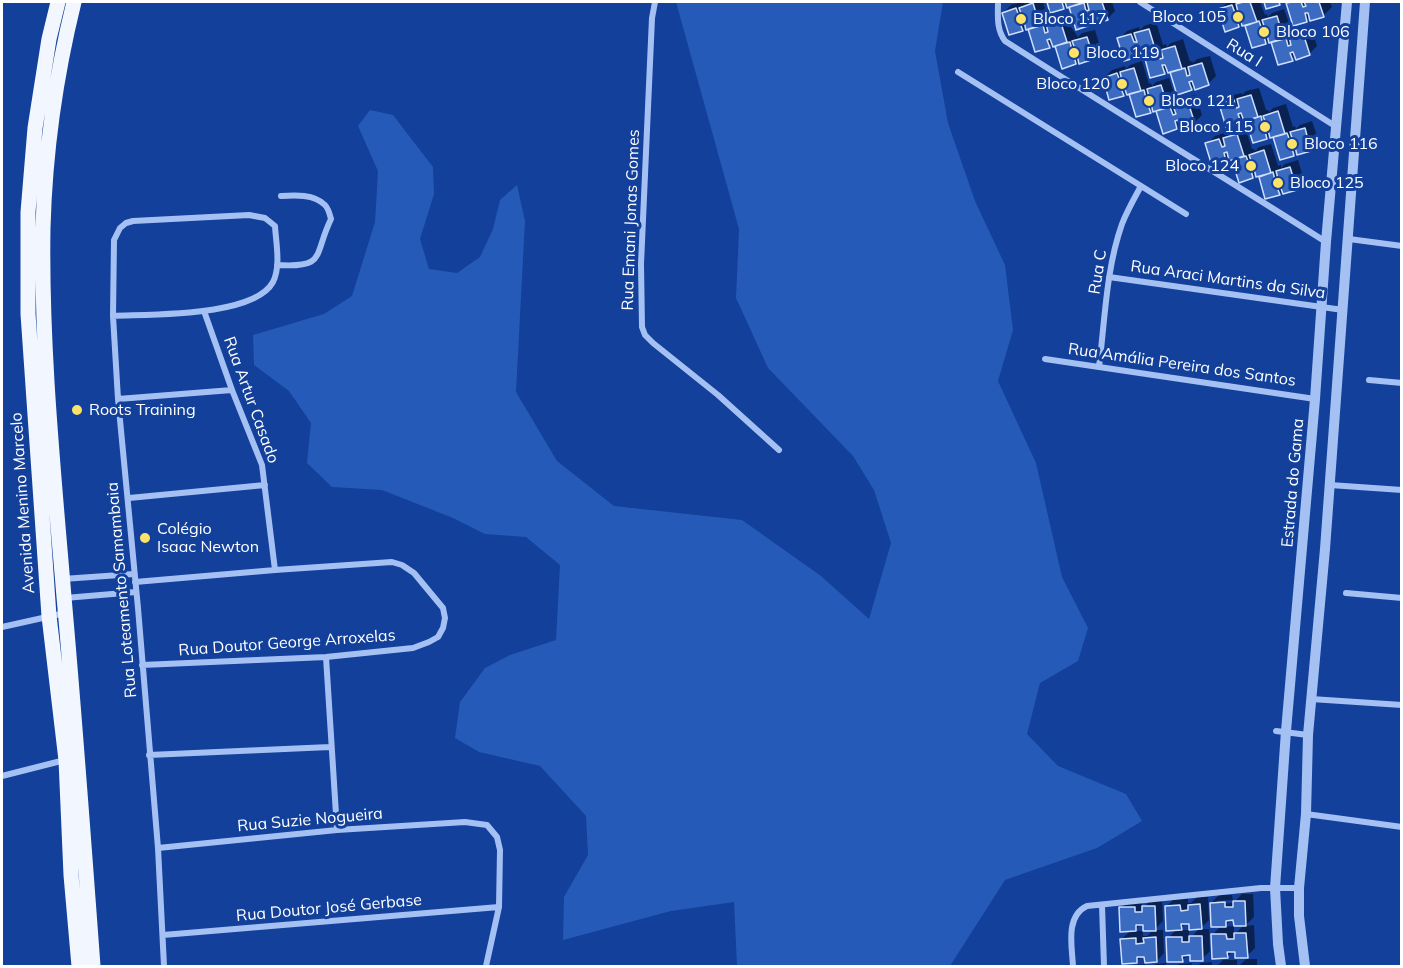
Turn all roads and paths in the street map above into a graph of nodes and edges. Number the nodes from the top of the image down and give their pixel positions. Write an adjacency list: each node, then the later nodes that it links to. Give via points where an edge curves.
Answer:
1 (58, 2): 36 (main road, Avenida Menino Marcelo, via 35,128 28,212 28,314)
2 (74, 2): 36 (main road, Avenida Menino Marcelo, via 50,131 43,227)
3 (655, 2): 29 (street, Rua Emani Jonas Gomes, via 641,264 642,327 653,343)
4 (998, 2): 14 (street, via 999,32 1005,41)
5 (1140, 2): 9 (street, Rua I)
6 (1347, 2): 9 (street, Estrada do Gama)
7 (1365, 2): 13 (street)
8 (958, 72): 10 (street)
9 (1335, 126): 14 (street, Estrada do Gama)
10 (1141, 186): 12 (street); 17 (street, Rua C, via 1122,225)
11 (282, 196): 16 (street, via 312,198 325,205 331,219 316,259 305,265)
12 (1186, 214)
13 (1349, 239): 15 (street); 19 (street)
14 (1326, 242): 18 (street, Estrada do Gama)
15 (1401, 246)
16 (277, 265): 20 (street, via 267,290 240,304); 21 (street, Rua Loteamento Samambaia, via 275,226 265,218 249,215 126,223 114,240)
17 (1109, 277): 18 (street, Rua Araci Martins da Silva); 23 (street, Rua C)
18 (1322, 307): 19 (street, Rua Araci Martins da Silva); 28 (street, Estrada do Gama)
19 (1343, 310): 31 (street)
20 (204, 312): 21 (street); 26 (street, Rua Artur Casado)
21 (113, 316): 27 (street, Rua Loteamento Samambaia)
22 (1045, 359): 23 (street, Rua Amália Pereira dos Santos)
23 (1099, 367): 28 (street, Rua Amália Pereira dos Santos)
24 (1369, 380): 25 (street)
25 (1401, 383)
26 (232, 390): 27 (street); 30 (street, Rua Artur Casado, via 262,465)
27 (118, 399): 33 (street, Rua Loteamento Samambaia)
28 (1316, 399): 48 (street, Estrada do Gama)
29 (779, 450)
30 (265, 485): 33 (street); 34 (street, Rua Artur Casado)
31 (1330, 485): 32 (street); 46 (street)
32 (1401, 490)
33 (129, 498): 35 (street, Rua Loteamento Samambaia)
34 (275, 570): 37 (street); 44 (street, Rua Doutor George Arroxelas, via 392,562 414,573 443,608 446,618 438,637 429,642 413,648)
35 (135, 574): 36 (street); 37 (street, Rua Loteamento Samambaia)
36 (55, 579): 41 (main road, Avenida Menino Marcelo); 42 (main road, Avenida Menino Marcelo)
37 (135, 582): 38 (street, Rua Loteamento Samambaia)
38 (136, 592): 41 (street); 45 (street, Rua Loteamento Samambaia)
39 (1346, 593): 40 (street)
40 (1401, 598)
41 (65, 605): 42 (street); 64 (main road, Avenida Menino Marcelo)
42 (49, 616): 43 (street); 52 (main road, Avenida Menino Marcelo)
43 (2, 627)
44 (326, 657): 45 (street, Rua Doutor George Arroxelas); 50 (street)
45 (142, 665): 51 (street, Rua Loteamento Samambaia)
46 (1311, 699): 47 (street); 49 (street)
47 (1401, 705)
48 (1281, 731): 49 (street); 58 (street, Estrada do Gama)
49 (1308, 735): 54 (street)
50 (330, 747): 51 (street); 56 (street)
51 (149, 755): 57 (street, Rua Loteamento Samambaia)
52 (66, 760): 53 (street); 63 (main road, Avenida Menino Marcelo)
53 (2, 776)
54 (1306, 814): 55 (street); 59 (street)
55 (1401, 827)
56 (337, 830): 57 (street, Rua Suzie Nogueira); 61 (street, Rua Suzie Nogueira, via 465,822 488,825 500,850)
57 (158, 848): 62 (street, Rua Loteamento Samambaia)
58 (1275, 888): 59 (street); 60 (street); 69 (street, Estrada do Gama)
59 (1299, 888): 70 (street)
60 (1102, 905): 67 (street, via 1087,906 1074,919); 68 (street)
61 (498, 908): 62 (street, Rua Doutor José Gerbase); 66 (street)
62 (163, 935): 65 (street, Rua Loteamento Samambaia)
63 (79, 966)
64 (93, 966)
65 (164, 966)
66 (486, 966)
67 (1073, 966)
68 (1104, 966)
69 (1281, 966)
70 (1305, 966)

